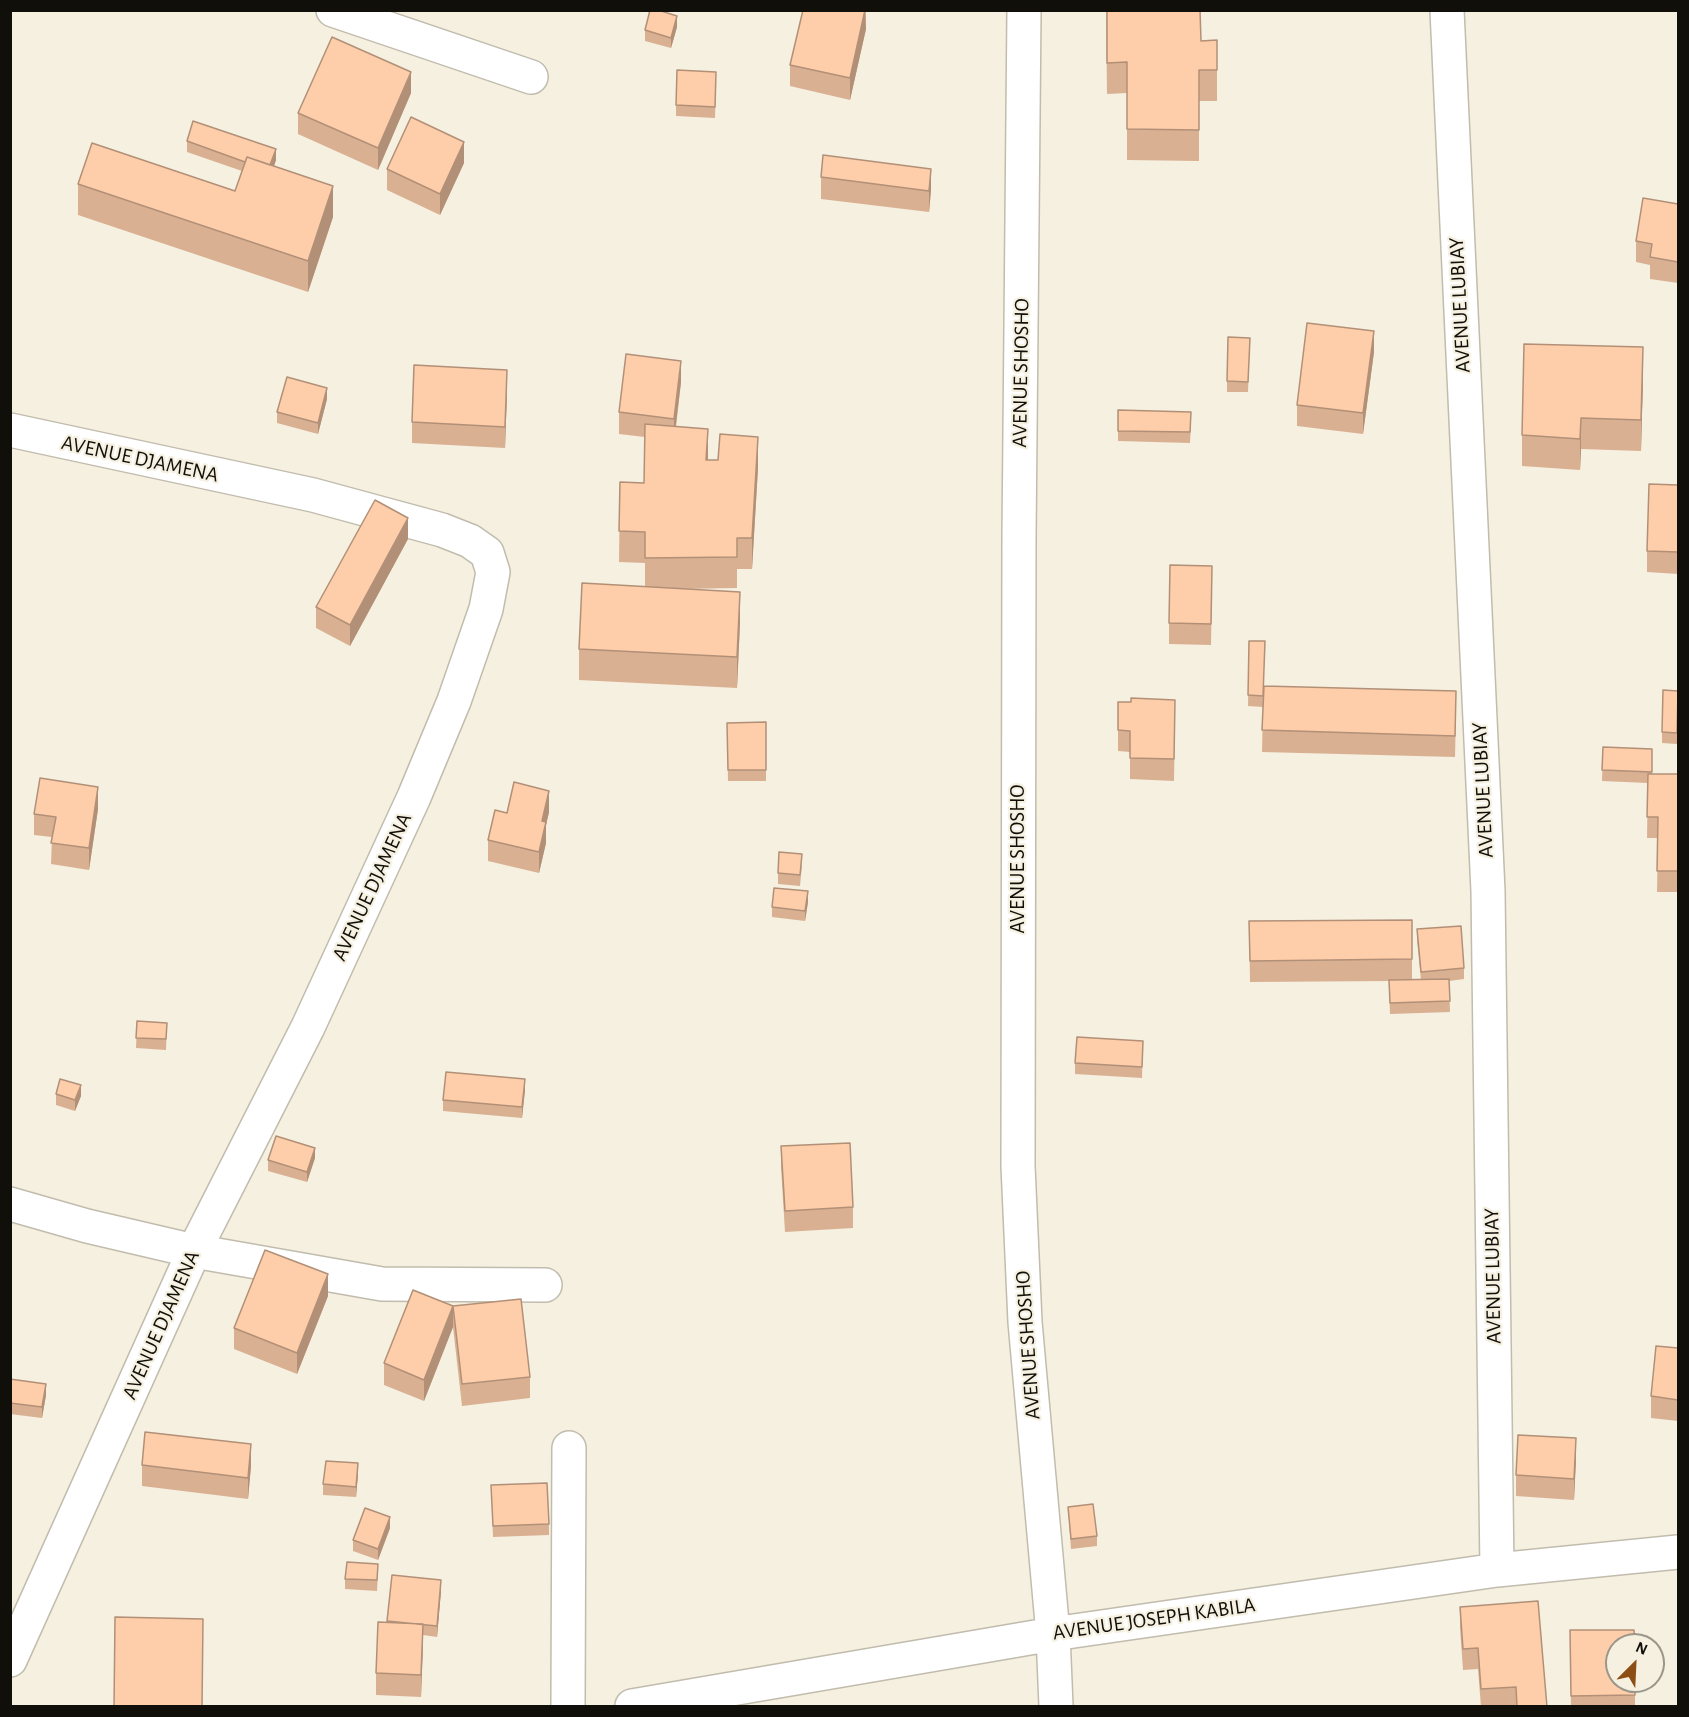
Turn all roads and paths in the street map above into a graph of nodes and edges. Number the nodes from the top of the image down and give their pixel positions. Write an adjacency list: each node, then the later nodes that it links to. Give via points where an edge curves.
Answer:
1 (333, 10): 4 (street)
2 (1024, 10): 12 (street, AVENUE SHOSHO, via 1018,1166 1025,1322)
3 (1447, 10): 11 (street, AVENUE LUBIAY, via 1488,891)
4 (531, 77)
5 (10, 430): 7 (street, AVENUE DJAMENA, via 313,495 433,527 470,541 487,553 493,572 486,609 454,701 414,797 308,1027)
6 (10, 1204): 7 (street)
7 (194, 1251): 8 (street, via 382,1284); 13 (street, AVENUE DJAMENA)
8 (545, 1285)
9 (569, 1448): 14 (street)
10 (1678, 1552): 11 (street, AVENUE JOSEPH KABILA)
11 (1497, 1570): 12 (street, AVENUE JOSEPH KABILA)
12 (1053, 1634): 15 (street, AVENUE JOSEPH KABILA); 16 (street, AVENUE SHOSHO)
13 (10, 1660)
14 (568, 1707)
15 (632, 1707)
16 (1056, 1707)

